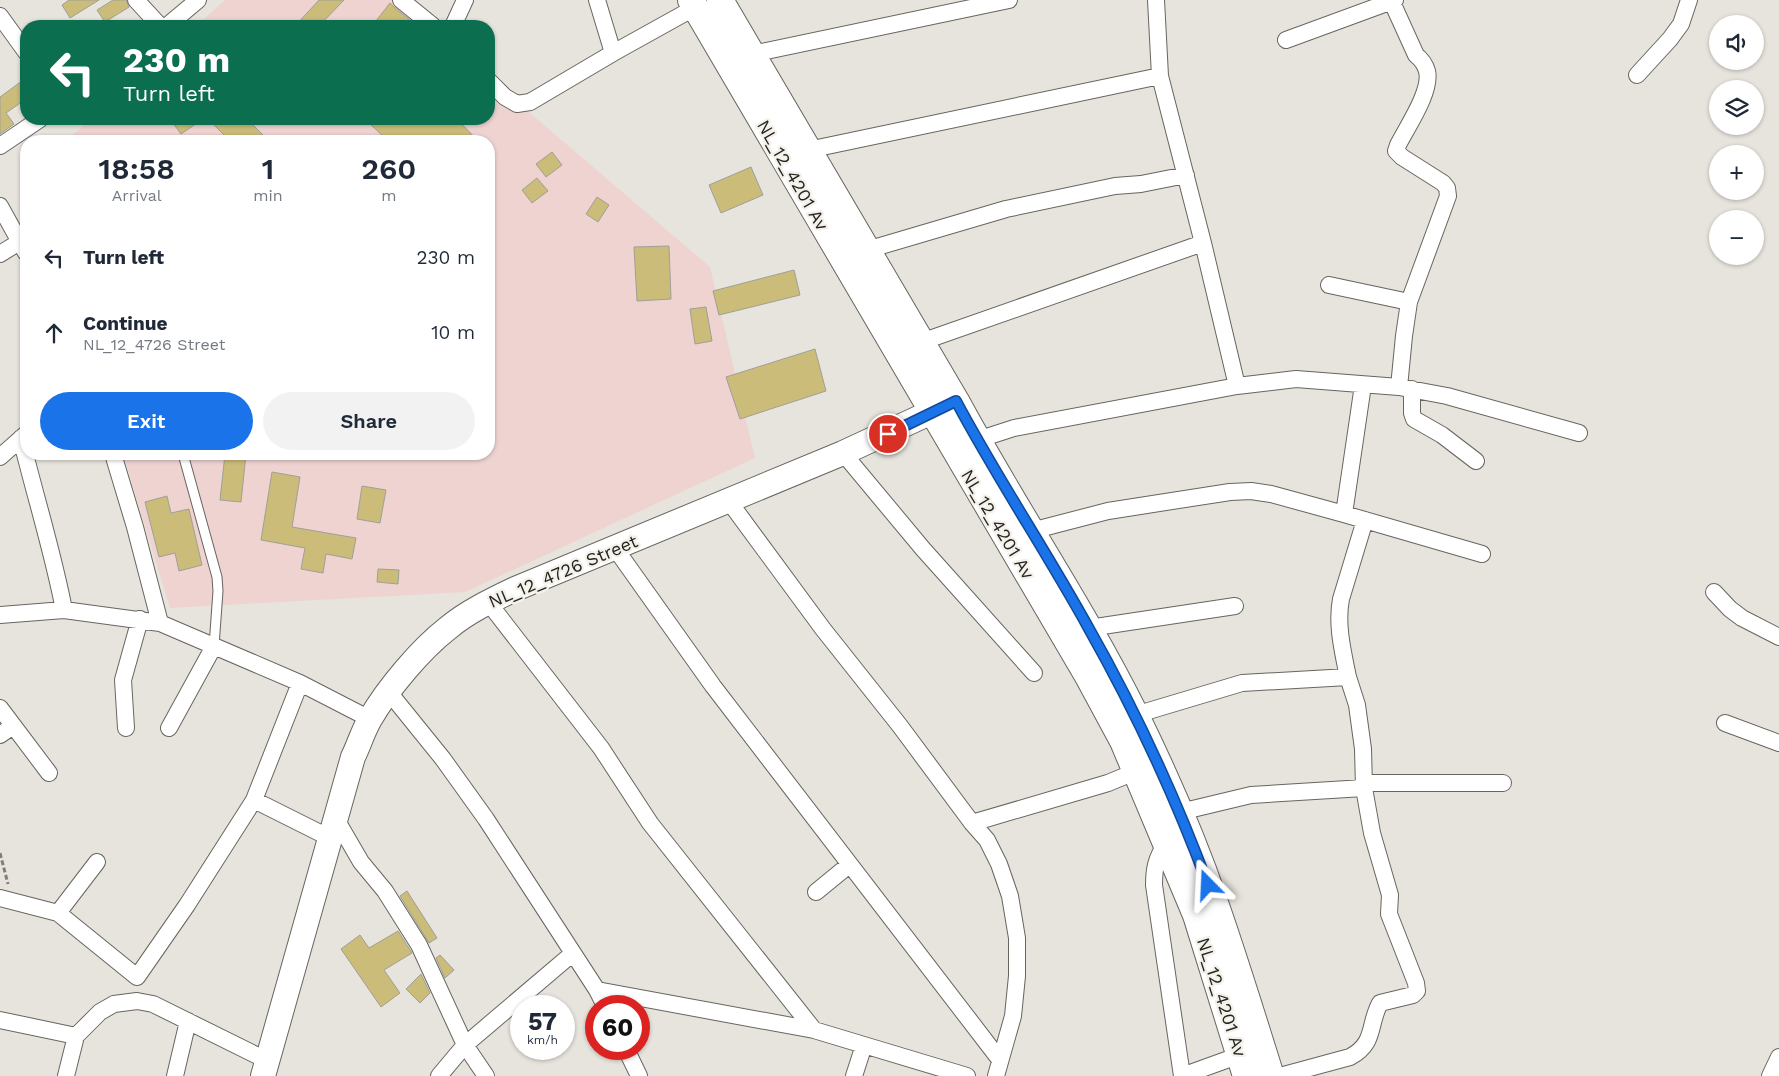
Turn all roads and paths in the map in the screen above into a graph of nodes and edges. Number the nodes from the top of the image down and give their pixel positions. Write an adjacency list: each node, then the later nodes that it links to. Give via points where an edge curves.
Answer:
1 (136, 0): 13 (street)
2 (198, 0): 14 (street)
3 (401, 0): 15 (street)
4 (465, 0): 16 (street)
5 (597, 0): 19 (street)
6 (720, 0): 20 (main road, NL_12_4201 Av)
7 (1009, 0): 20 (street)
8 (1156, 0): 22 (street)
9 (1393, 0): 17 (street); 35 (street, via 1427,72 1424,94 1396,151 1443,183 1448,196)
10 (1689, 0): 21 (street, via 1676,32)
11 (692, 4): 19 (street); 41 (main road, NL_12_4201 Av)
12 (0, 16): 18 (street)
13 (154, 20)
14 (174, 20)
15 (425, 20)
16 (455, 20)
17 (1286, 40)
18 (20, 44)
19 (613, 53): 23 (street, via 530,102 517,104)
20 (752, 54): 26 (main road, NL_12_4201 Av)
21 (1637, 75)
22 (1160, 76): 26 (street); 27 (street)
23 (495, 86)
24 (31, 125): 25 (street)
25 (0, 146)
26 (808, 150): 32 (main road, NL_12_4201 Av)
27 (1186, 175): 30 (street); 32 (street, via 1006,209)
28 (0, 206): 29 (street)
29 (20, 242)
30 (1203, 243): 36 (street); 38 (street)
31 (20, 248): 33 (street)
32 (867, 250): 36 (main road, NL_12_4201 Av)
33 (0, 254)
34 (1328, 285): 35 (street)
35 (1409, 302): 39 (street, via 1404,336)
36 (921, 342): 40 (main road, NL_12_4201 Av)
37 (1363, 385): 38 (street, via 1296,379); 39 (street); 52 (street)
38 (1238, 386): 44 (street, via 1014,428)
39 (1406, 388): 42 (street); 50 (street, via 1414,419)
40 (956, 401): 41 (street, NL_12_4726 Street); 44 (main road, NL_12_4201 Av)
41 (932, 413): 45 (street, NL_12_4726 Street); 79 (main road, NL_12_4201 Av, via 1089,678)
42 (1578, 433)
43 (20, 440): 46 (street)
44 (977, 440): 54 (main road, NL_12_4201 Av)
45 (843, 453): 51 (street, NL_12_4726 Street); 67 (street, via 923,549)
46 (0, 457)
47 (30, 460): 60 (street)
48 (115, 460): 63 (street)
49 (184, 460): 66 (lane, via 217,577)
50 (1476, 461)
51 (728, 500): 55 (street, NL_12_4726 Street); 85 (street)
52 (1344, 514): 53 (street); 54 (street, via 1271,494 1230,492 1108,511)
53 (1365, 520): 56 (street); 68 (street, via 1338,612)
54 (1032, 531): 64 (main road, NL_12_4201 Av)
55 (615, 548): 58 (street, NL_12_4726 Street); 90 (street, via 713,686)
56 (1482, 554)
57 (1714, 592): 65 (street, via 1736,614)
58 (488, 602): 70 (street, NL_12_4726 Street, via 448,627); 101 (street, via 601,748 650,823)
59 (1235, 606): 64 (street)
60 (64, 610): 61 (street); 62 (street)
61 (0, 615)
62 (140, 619): 63 (street); 75 (street, via 124,680)
63 (160, 623): 66 (street)
64 (1089, 628): 72 (main road, NL_12_4201 Av)
65 (1779, 637)
66 (214, 646): 69 (street); 76 (street)
67 (1034, 673)
68 (1348, 678): 72 (street, via 1242,683); 82 (street, via 1357,705)
69 (300, 683): 73 (street); 83 (street)
70 (388, 692): 73 (street, NL_12_4726 Street); 94 (street, via 443,759 486,820)
71 (0, 708): 77 (street)
72 (1135, 715): 84 (main road, NL_12_4201 Av)
73 (370, 719): 86 (street, NL_12_4726 Street, via 353,757)
74 (1725, 723): 78 (street)
75 (126, 728)
76 (169, 728)
77 (7, 730): 80 (street)
78 (1779, 743)
79 (1137, 772): 85 (street); 87 (main road, NL_12_4201 Av)
80 (49, 773)
81 (1503, 783): 82 (street)
82 (1364, 786): 84 (street, via 1251,795); 119 (street, via 1372,833 1390,895 1389,914 1417,991 1413,995 1380,1003 1367,1044 1359,1052)
83 (254, 800): 86 (street); 95 (street)
84 (1180, 812): 118 (main road, NL_12_4201 Av, via 1215,903)
85 (972, 823): 108 (street, via 987,840 999,864 1010,896 1017,938 1013,1016)
86 (333, 828): 103 (street, via 385,891 419,945); 109 (street, NL_12_4726 Street)
87 (1166, 844): 107 (main road, NL_12_4201 Av, via 1196,915); 117 (street, via 1154,867 1154,886)
88 (0, 853): 92 (path)
89 (97, 862): 93 (street)
90 (849, 865): 91 (street); 108 (street, via 884,908)
91 (816, 892)
92 (6, 900): 93 (street)
93 (58, 913): 95 (street)
94 (572, 954): 96 (street); 103 (street)
95 (137, 977): 98 (street)
96 (597, 990): 97 (street); 101 (street)
97 (600, 995)
98 (137, 1000): 100 (street); 102 (street, via 114,1004 100,1012)
99 (0, 1020): 102 (street)
100 (188, 1021): 109 (street); 111 (street)
101 (814, 1030): 104 (street)
102 (76, 1036): 110 (street)
103 (465, 1045): 112 (street); 113 (street)
104 (864, 1045): 115 (street); 116 (street)
105 (1779, 1057): 120 (street)
106 (631, 1060): 114 (street)
107 (1243, 1066): 117 (street)
108 (998, 1068)
109 (266, 1069)
110 (66, 1076)
111 (176, 1076)
112 (439, 1076)
113 (486, 1076)
114 (639, 1076)
115 (854, 1076)
116 (967, 1076)
117 (1182, 1076)
118 (1271, 1076)
119 (1280, 1076)
120 (1770, 1076)

